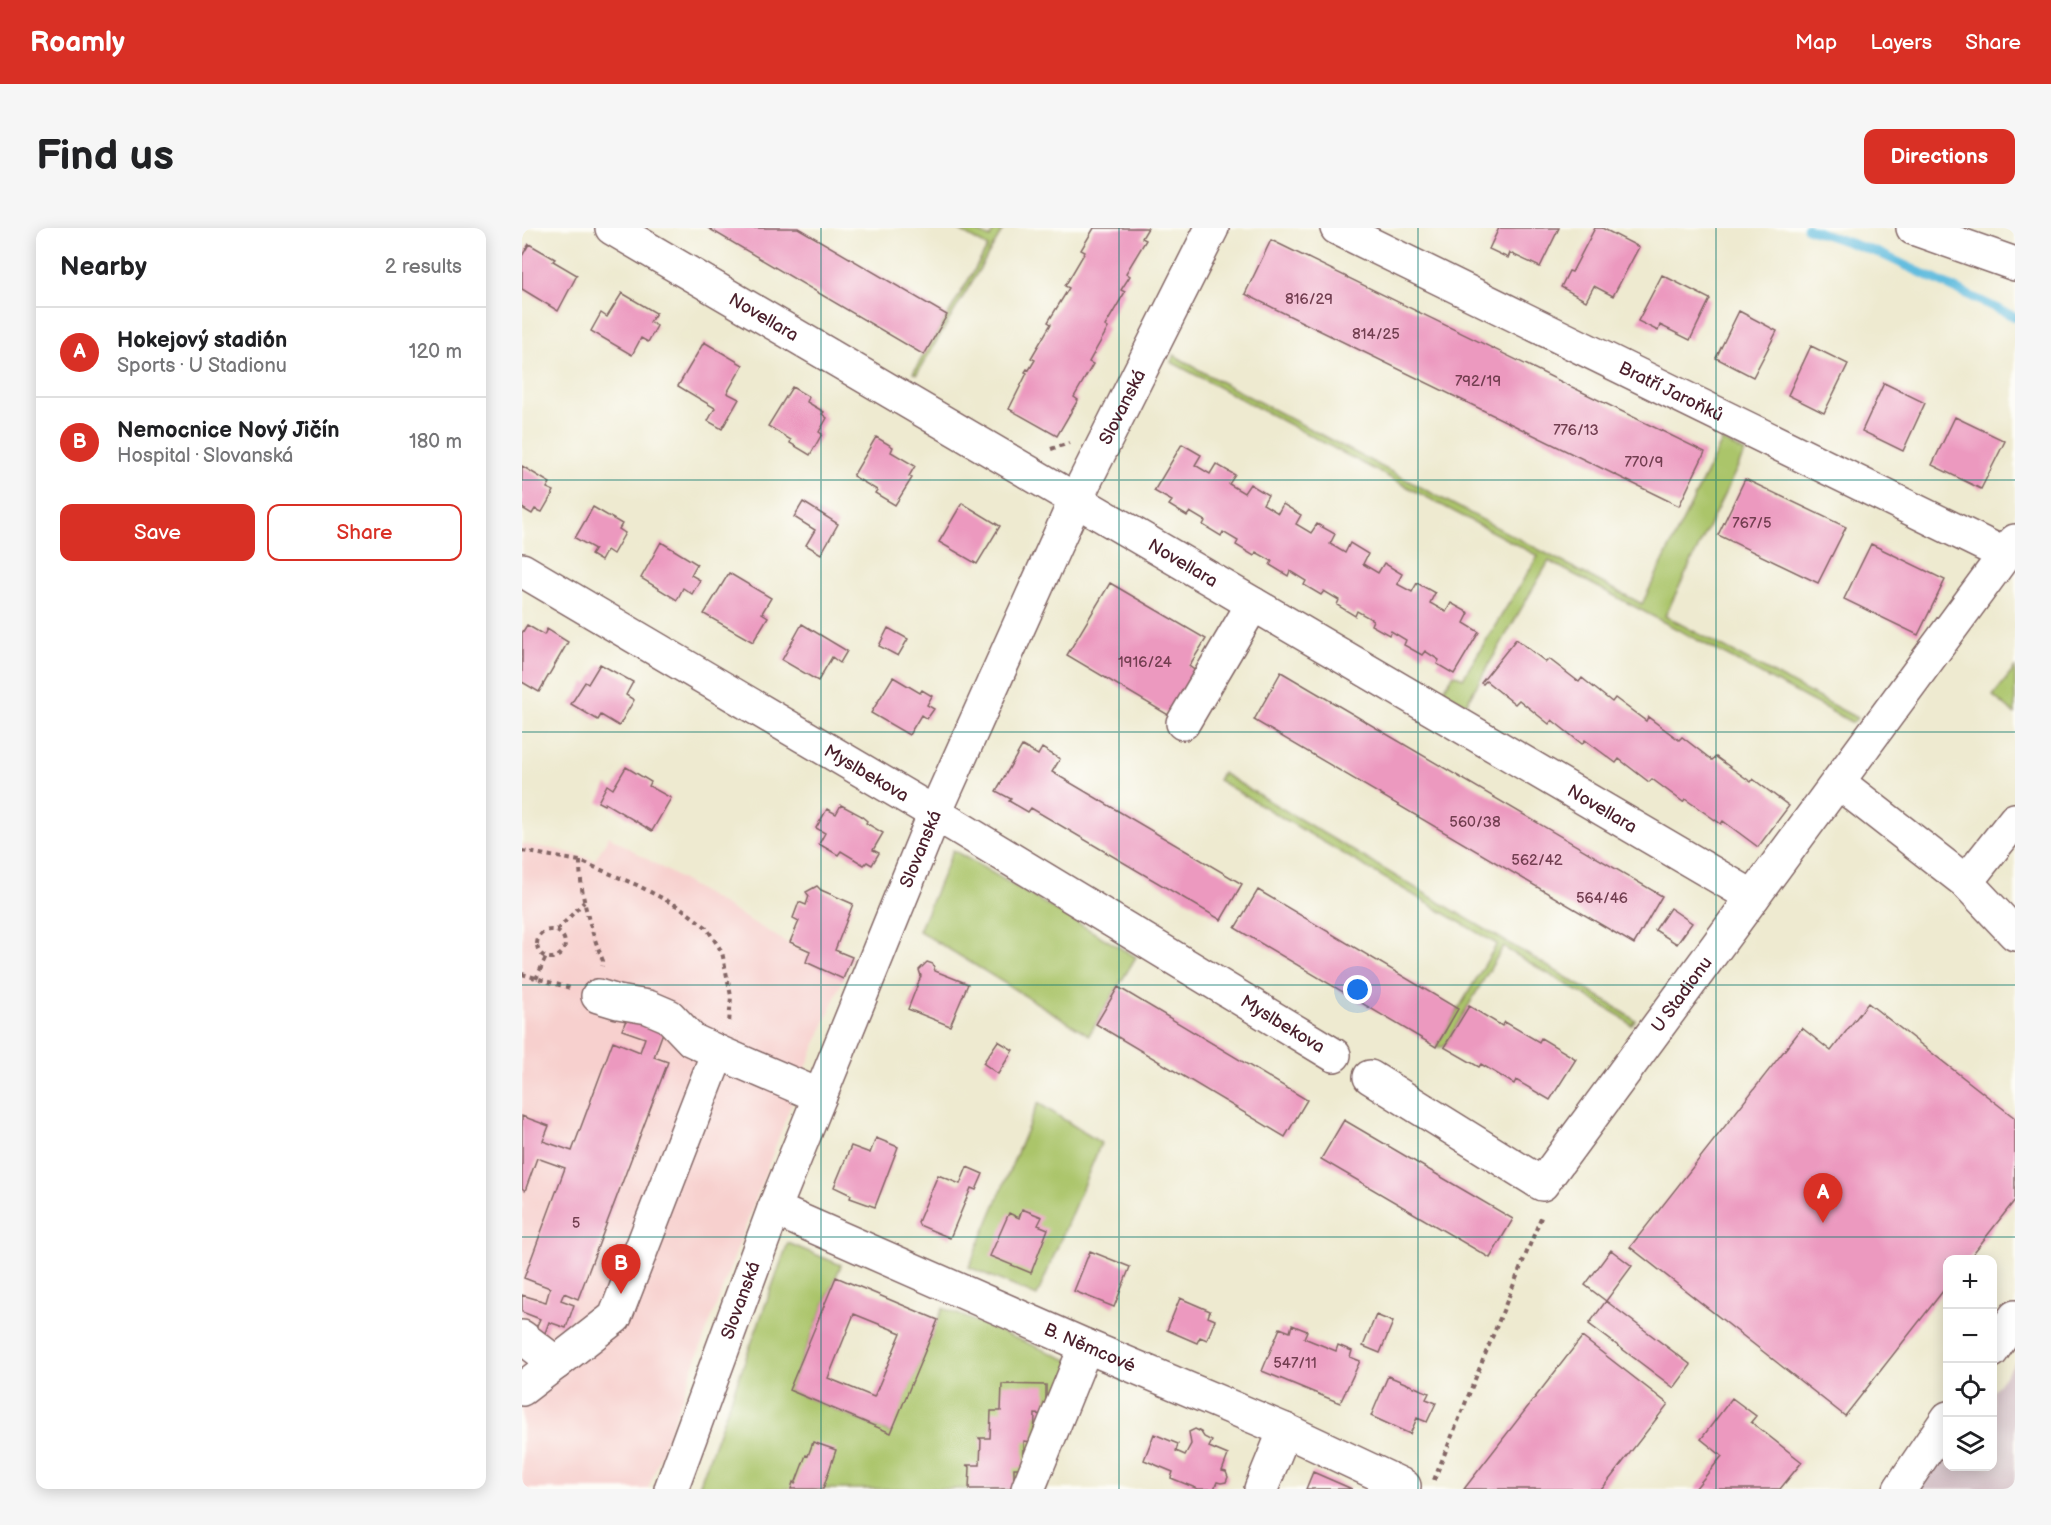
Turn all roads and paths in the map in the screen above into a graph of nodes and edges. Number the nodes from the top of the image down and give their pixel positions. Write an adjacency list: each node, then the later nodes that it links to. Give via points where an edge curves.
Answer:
1 (612, 228): 8 (street, Novellara)
2 (1212, 228): 8 (street, Slovanská)
3 (1337, 228): 9 (street, Bratří Jaroňků)
4 (1913, 228): 5 (street)
5 (2015, 264)
6 (1079, 439): 7 (path, via 1053,450)
7 (1043, 448)
8 (1076, 500): 11 (street, Novellara); 14 (street, Slovanská)
9 (2010, 548): 13 (street, U Stadionu)
10 (522, 570): 14 (street, Myslbekova)
11 (1253, 604): 12 (street); 19 (street, Novellara)
12 (1183, 723)
13 (1838, 783): 18 (street); 19 (street, U Stadionu)
14 (935, 813): 28 (street, Myslbekova); 30 (street, Slovanská, via 858,972)
15 (2015, 820): 18 (street)
16 (522, 851): 17 (path)
17 (580, 861): 20 (path); 27 (path, via 655,894 706,927 722,952 731,996 728,1032)
18 (1966, 882): 22 (street)
19 (1753, 897): 31 (street, U Stadionu)
20 (584, 902): 21 (path); 26 (path, via 603,961)
21 (557, 930): 23 (path, via 548,929 538,938 539,951); 23 (path, via 565,937 563,952 556,958)
22 (2015, 934)
23 (546, 957): 25 (path)
24 (522, 974): 25 (path)
25 (536, 979): 26 (path)
26 (598, 996): 27 (street, via 669,1016 692,1041)
27 (718, 1052): 30 (street); 37 (street, via 615,1317)
28 (1334, 1055)
29 (1370, 1077): 31 (street)
30 (820, 1096): 32 (street, Slovanská)
31 (1542, 1184): 41 (path, via 1547,1203)
32 (774, 1209): 36 (street, B. Němcové); 42 (street, Slovanská)
33 (2015, 1317): 35 (street)
34 (522, 1337): 37 (street)
35 (1997, 1344)
36 (1086, 1346): 40 (street, B. Němcové); 43 (street)
37 (556, 1363): 38 (street)
38 (522, 1389)
39 (1943, 1424): 45 (street)
40 (1285, 1430): 41 (street, B. Němcové); 44 (street)
41 (1417, 1487)
42 (671, 1489)
43 (1028, 1489)
44 (1261, 1489)
45 (1900, 1489)

